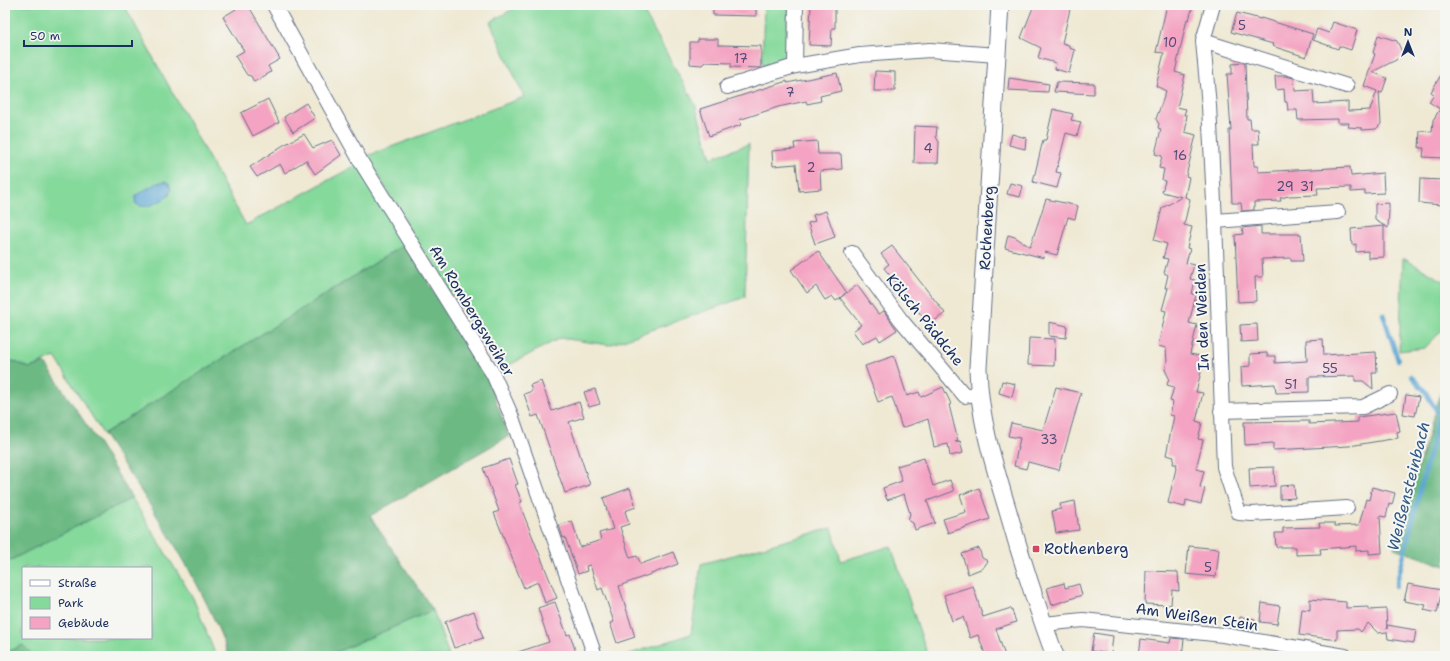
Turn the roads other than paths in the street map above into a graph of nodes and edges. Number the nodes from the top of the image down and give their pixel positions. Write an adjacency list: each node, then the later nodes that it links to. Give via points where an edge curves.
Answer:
1 (274, 5): 19 (street, Am Rombergsweiher, via 361,162 493,374 517,431)
2 (796, 5): 7 (street)
3 (1000, 5): 6 (street, Rothenberg)
4 (1212, 5): 5 (street, In den Weiden)
5 (1203, 41): 8 (street); 11 (street, In den Weiden)
6 (997, 55): 7 (street, via 930,50 860,55); 13 (street, Rothenberg, via 978,368)
7 (795, 66): 9 (street)
8 (1347, 86)
9 (727, 87)
10 (1338, 212): 11 (street)
11 (1215, 221): 15 (street, In den Weiden)
12 (852, 253): 13 (street, Kölsch Päddche, via 901,320 965,396)
13 (979, 393): 17 (street, Rothenberg, via 989,447)
14 (1390, 394): 15 (street, via 1363,407)
15 (1221, 411): 16 (street, In den Weiden, via 1224,467 1239,513)
16 (1347, 508)
17 (1044, 624): 18 (street, Am Weißen Stein, via 1083,620 1223,635); 20 (street, Rothenberg)
18 (1284, 651): 21 (street, Am Weißen Stein)
19 (594, 656)
20 (1055, 656)
21 (1345, 656)

